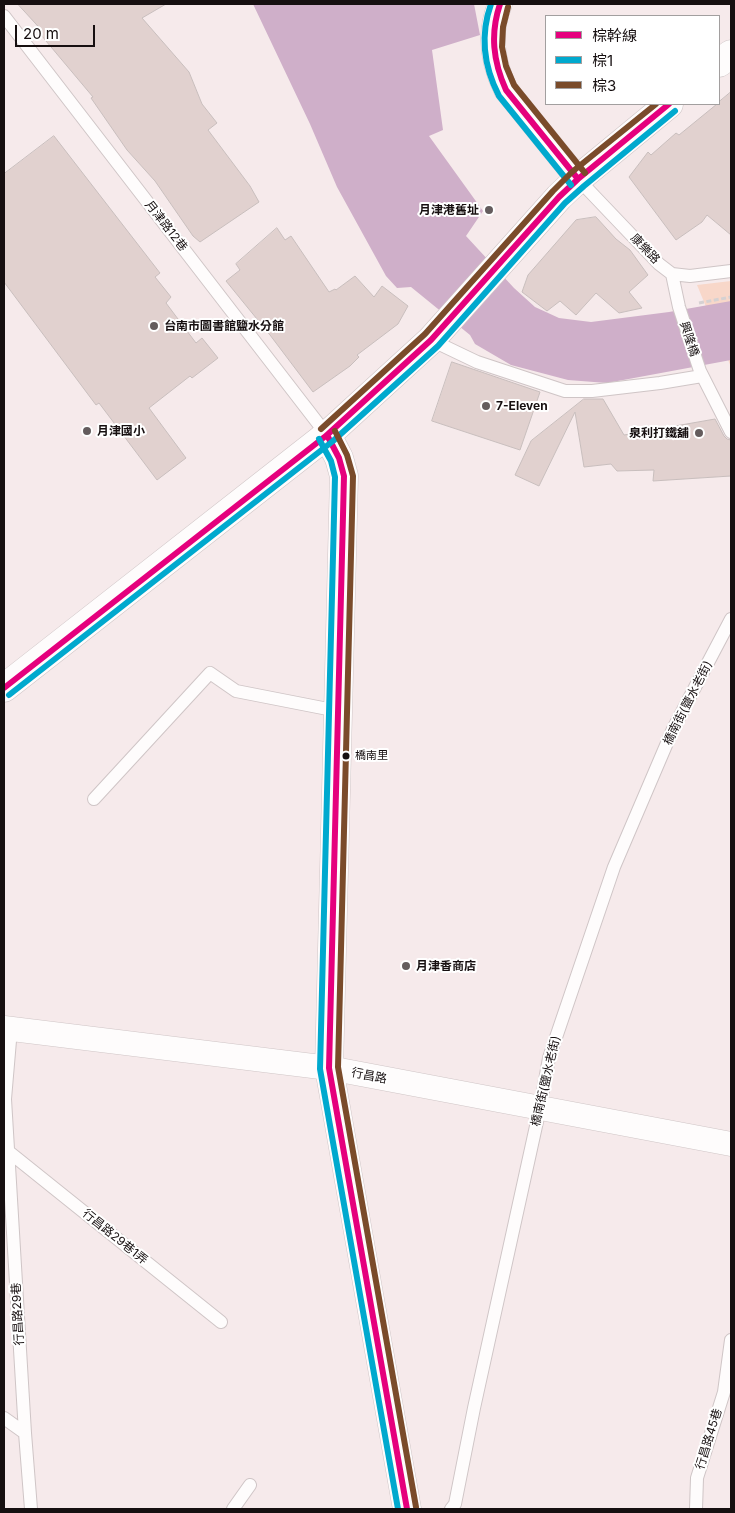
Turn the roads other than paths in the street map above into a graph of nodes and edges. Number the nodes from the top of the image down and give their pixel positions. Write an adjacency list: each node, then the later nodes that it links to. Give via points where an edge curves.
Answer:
1 (500, 4): 6 (street, via 493,28 499,76)
2 (4, 16): 12 (lane, 月津路12巷)
3 (731, 54): 4 (street)
4 (720, 62)
5 (668, 105): 6 (street)
6 (569, 188): 8 (lane, 康樂路); 9 (street)
7 (731, 271): 8 (lane, via 690,276)
8 (672, 274): 10 (lane, 興隆橋, via 679,308)
9 (431, 340): 10 (lane, via 477,362 564,391 660,384); 12 (street)
10 (701, 373): 11 (lane)
11 (731, 432)
12 (327, 435): 14 (street); 15 (street, via 344,476)
13 (731, 619): 19 (lane, 橋南街(鹽水老街), via 673,729 614,867 549,1058)
14 (4, 688)
15 (338, 711): 16 (lane, via 236,692 210,673); 18 (street)
16 (94, 799)
17 (8, 1029): 18 (street, 行昌路); 21 (lane, 行昌路29巷, via 4,1099)
18 (329, 1068): 19 (street, 行昌路); 29 (street)
19 (540, 1108): 20 (street, 行昌路); 30 (lane, 橋南街(鹽水老街), via 455,1504)
20 (731, 1144)
21 (9, 1152): 22 (lane, 行昌路29巷1弄); 25 (lane, 行昌路29巷)
22 (221, 1322)
23 (731, 1340): 31 (lane, 行昌路45巷, via 724,1392 697,1478)
24 (4, 1418): 25 (lane)
25 (25, 1433): 27 (lane, 行昌路29巷)
26 (250, 1485): 28 (lane)
27 (31, 1509)
28 (232, 1509)
29 (407, 1509)
30 (451, 1509)
31 (696, 1509)

